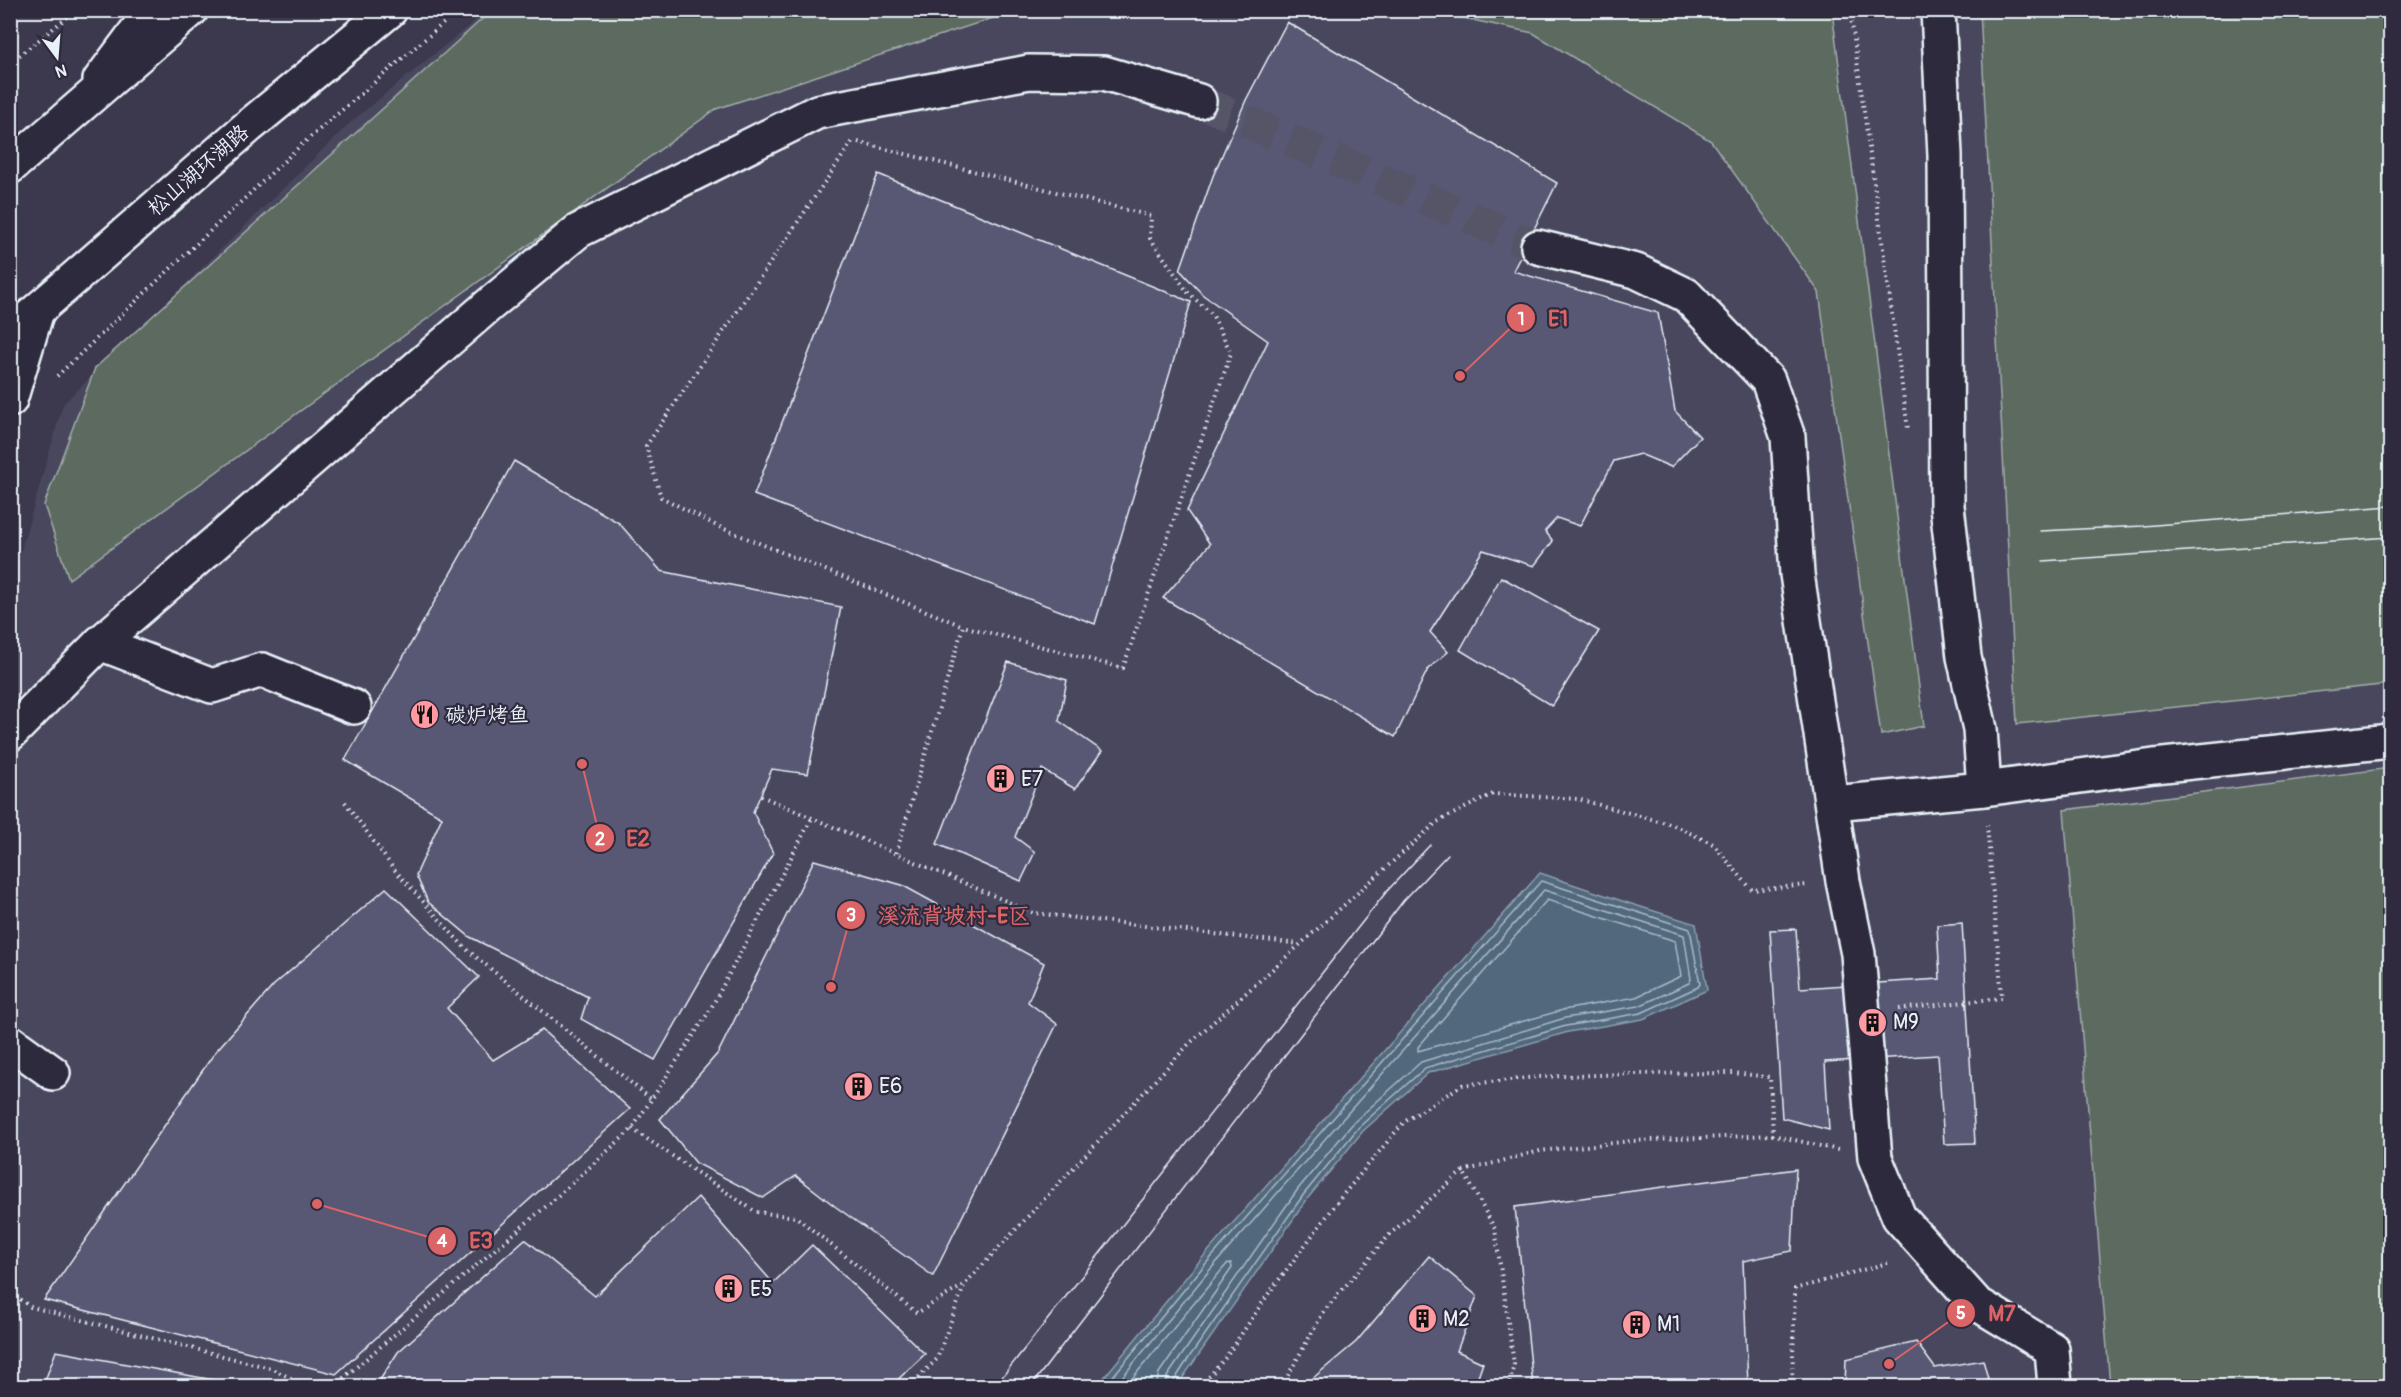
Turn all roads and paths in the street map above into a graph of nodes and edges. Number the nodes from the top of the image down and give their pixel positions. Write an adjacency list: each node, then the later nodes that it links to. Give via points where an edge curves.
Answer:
1 (76, 10): 8 (path)
2 (148, 10): 10 (street)
3 (191, 10): 10 (street)
4 (390, 10): 13 (street, 松山湖环湖路, via 249,126)
5 (459, 10): 15 (path, via 300,146)
6 (1850, 10): 17 (path)
7 (1938, 10): 23 (street, via 1945,155 1947,506 1964,657 1980,729)
8 (10, 63)
9 (1199, 101): 19 (street, via 1104,73 1029,72 816,112 578,231)
10 (80, 106): 11 (street)
11 (10, 167)
12 (1538, 247): 26 (street, via 1636,271 1686,295 1768,380 1788,437 1797,574)
13 (37, 311): 14 (street, 松山湖环湖路); 16 (street)
14 (10, 334)
15 (53, 379)
16 (10, 400)
17 (1909, 436)
18 (963, 626): 18 (path, via 717,526 661,497 646,446 852,141 1151,216 1150,238 1189,294 1212,314 1231,353 1123,668); 28 (path)
19 (100, 643): 20 (street, via 212,686 262,670); 21 (street)
20 (354, 708)
21 (10, 734)
22 (2391, 741): 23 (street)
23 (1984, 789): 26 (street); 31 (path, via 2002,998)
24 (761, 796): 27 (path)
25 (345, 802): 34 (path, via 393,867 465,948)
26 (1833, 803): 29 (street)
27 (812, 818): 28 (path); 34 (path, via 710,1010)
28 (896, 854): 30 (path, via 1035,913)
29 (1843, 881): 30 (path, via 1752,890 1713,844 1673,825 1578,799 1493,794 1437,822); 31 (street, via 1858,954)
30 (1300, 945): 40 (path, via 1189,1044)
31 (1863, 1012): 37 (street)
32 (10, 1042): 33 (street)
33 (53, 1073)
34 (651, 1099): 35 (path)
35 (632, 1129): 40 (path, via 756,1212 796,1217 917,1313); 43 (path)
36 (1773, 1135): 37 (path); 38 (path, via 1631,1141 1540,1151); 45 (path, via 1770,1077 1733,1073 1629,1074 1537,1077 1462,1085 1404,1122 1342,1196)
37 (1875, 1158): 39 (street, via 1899,1217)
38 (1463, 1171): 46 (path, via 1391,1233 1324,1311); 47 (path, via 1496,1229 1514,1364)
39 (1929, 1251): 48 (path, via 1795,1289); 49 (street, via 1976,1303 2052,1349)
40 (964, 1285): 44 (path, via 937,1359)
41 (10, 1293): 42 (path, via 31,1307 270,1368)
42 (307, 1386)
43 (333, 1386)
44 (910, 1386)
45 (1201, 1386)
46 (1282, 1386)
47 (1509, 1386)
48 (1792, 1386)
49 (2055, 1386)

